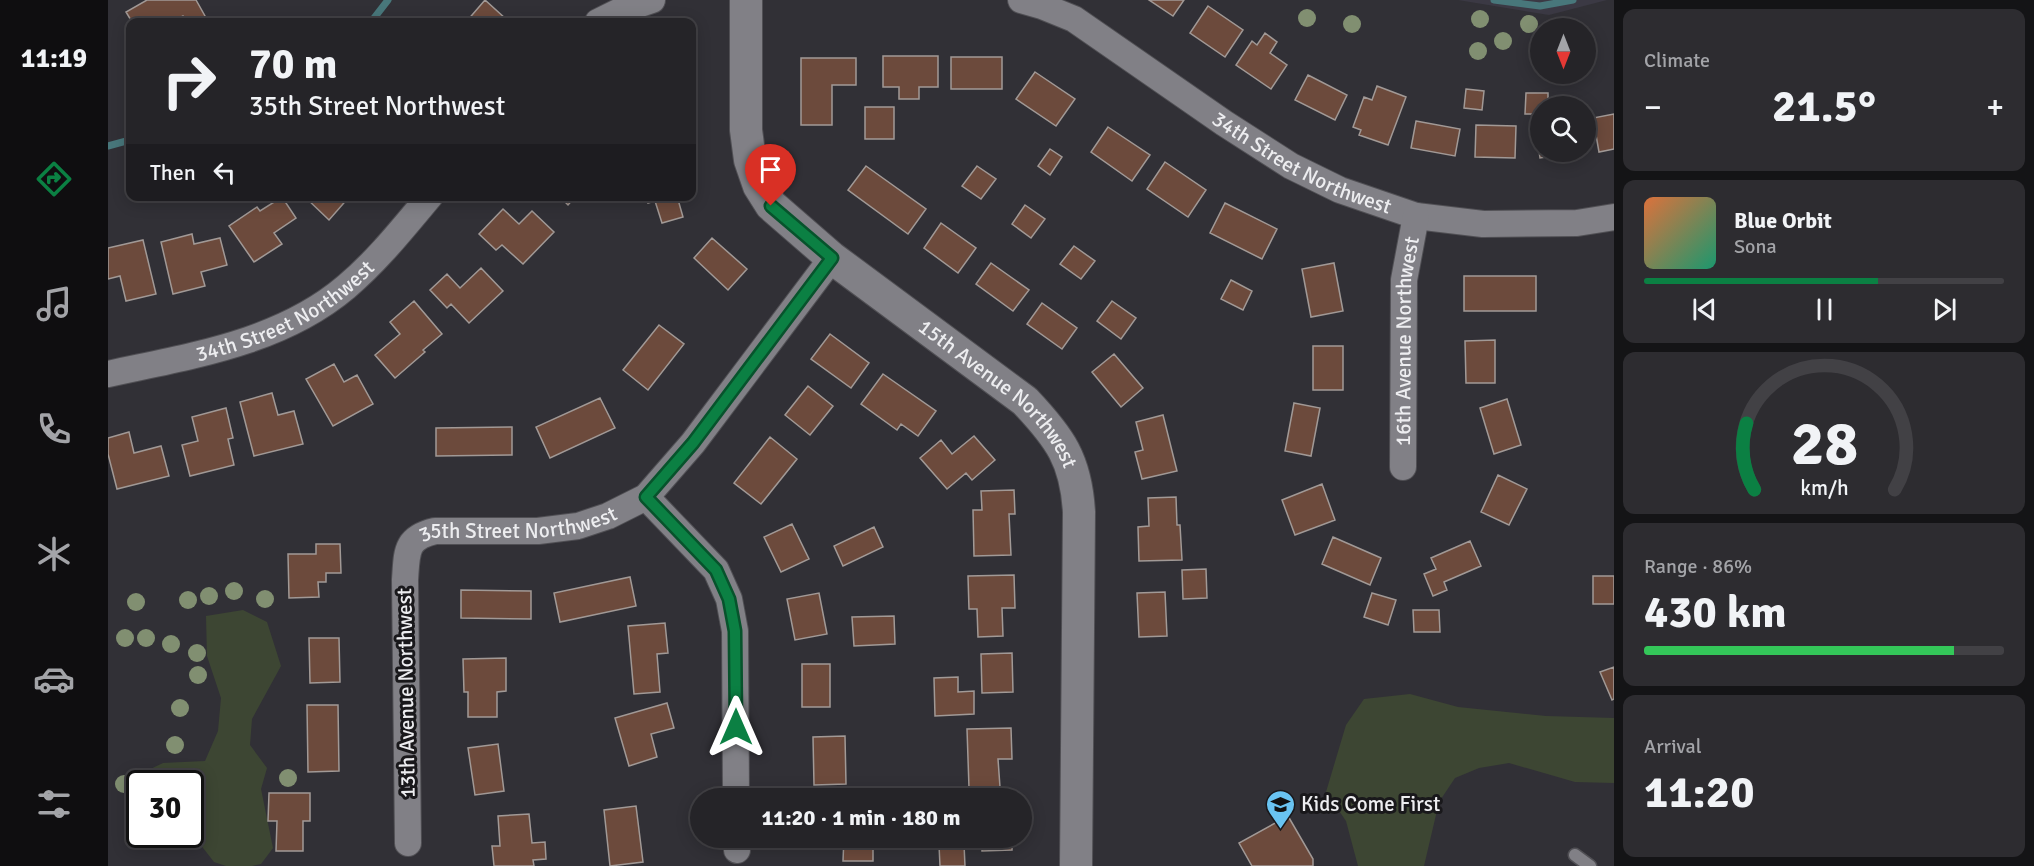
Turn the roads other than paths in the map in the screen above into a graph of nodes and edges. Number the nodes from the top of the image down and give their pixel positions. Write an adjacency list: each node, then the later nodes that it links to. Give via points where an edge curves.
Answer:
1 (652, 0): 4 (street)
2 (746, 0): 8 (street, 15th Avenue Northwest, via 746,130 753,169 771,206)
3 (1022, 0): 6 (street, 34th Street Northwest, via 1074,19 1292,166 1340,190)
4 (606, 18)
5 (426, 201): 9 (street, 34th Street Northwest, via 380,256 316,308 238,344)
6 (1416, 216): 7 (street, 34th Street Northwest, via 1483,224 1577,223); 10 (street, 16th Avenue Northwest, via 1404,280)
7 (1614, 217)
8 (832, 258): 11 (street, 35th Street Northwest, via 693,443); 16 (street, 15th Avenue Northwest, via 1025,401 1062,445 1074,472 1079,512)
9 (108, 374)
10 (1403, 467)
11 (646, 497): 12 (street, 35th Street Northwest, via 578,526 538,531 435,531 418,535); 13 (street, via 716,570 729,599 735,631)
12 (411, 544): 14 (street, 13th Avenue Northwest, via 405,580)
13 (736, 788)
14 (408, 843)
15 (1575, 855): 17 (lane)
16 (1076, 866)
17 (1590, 866)

